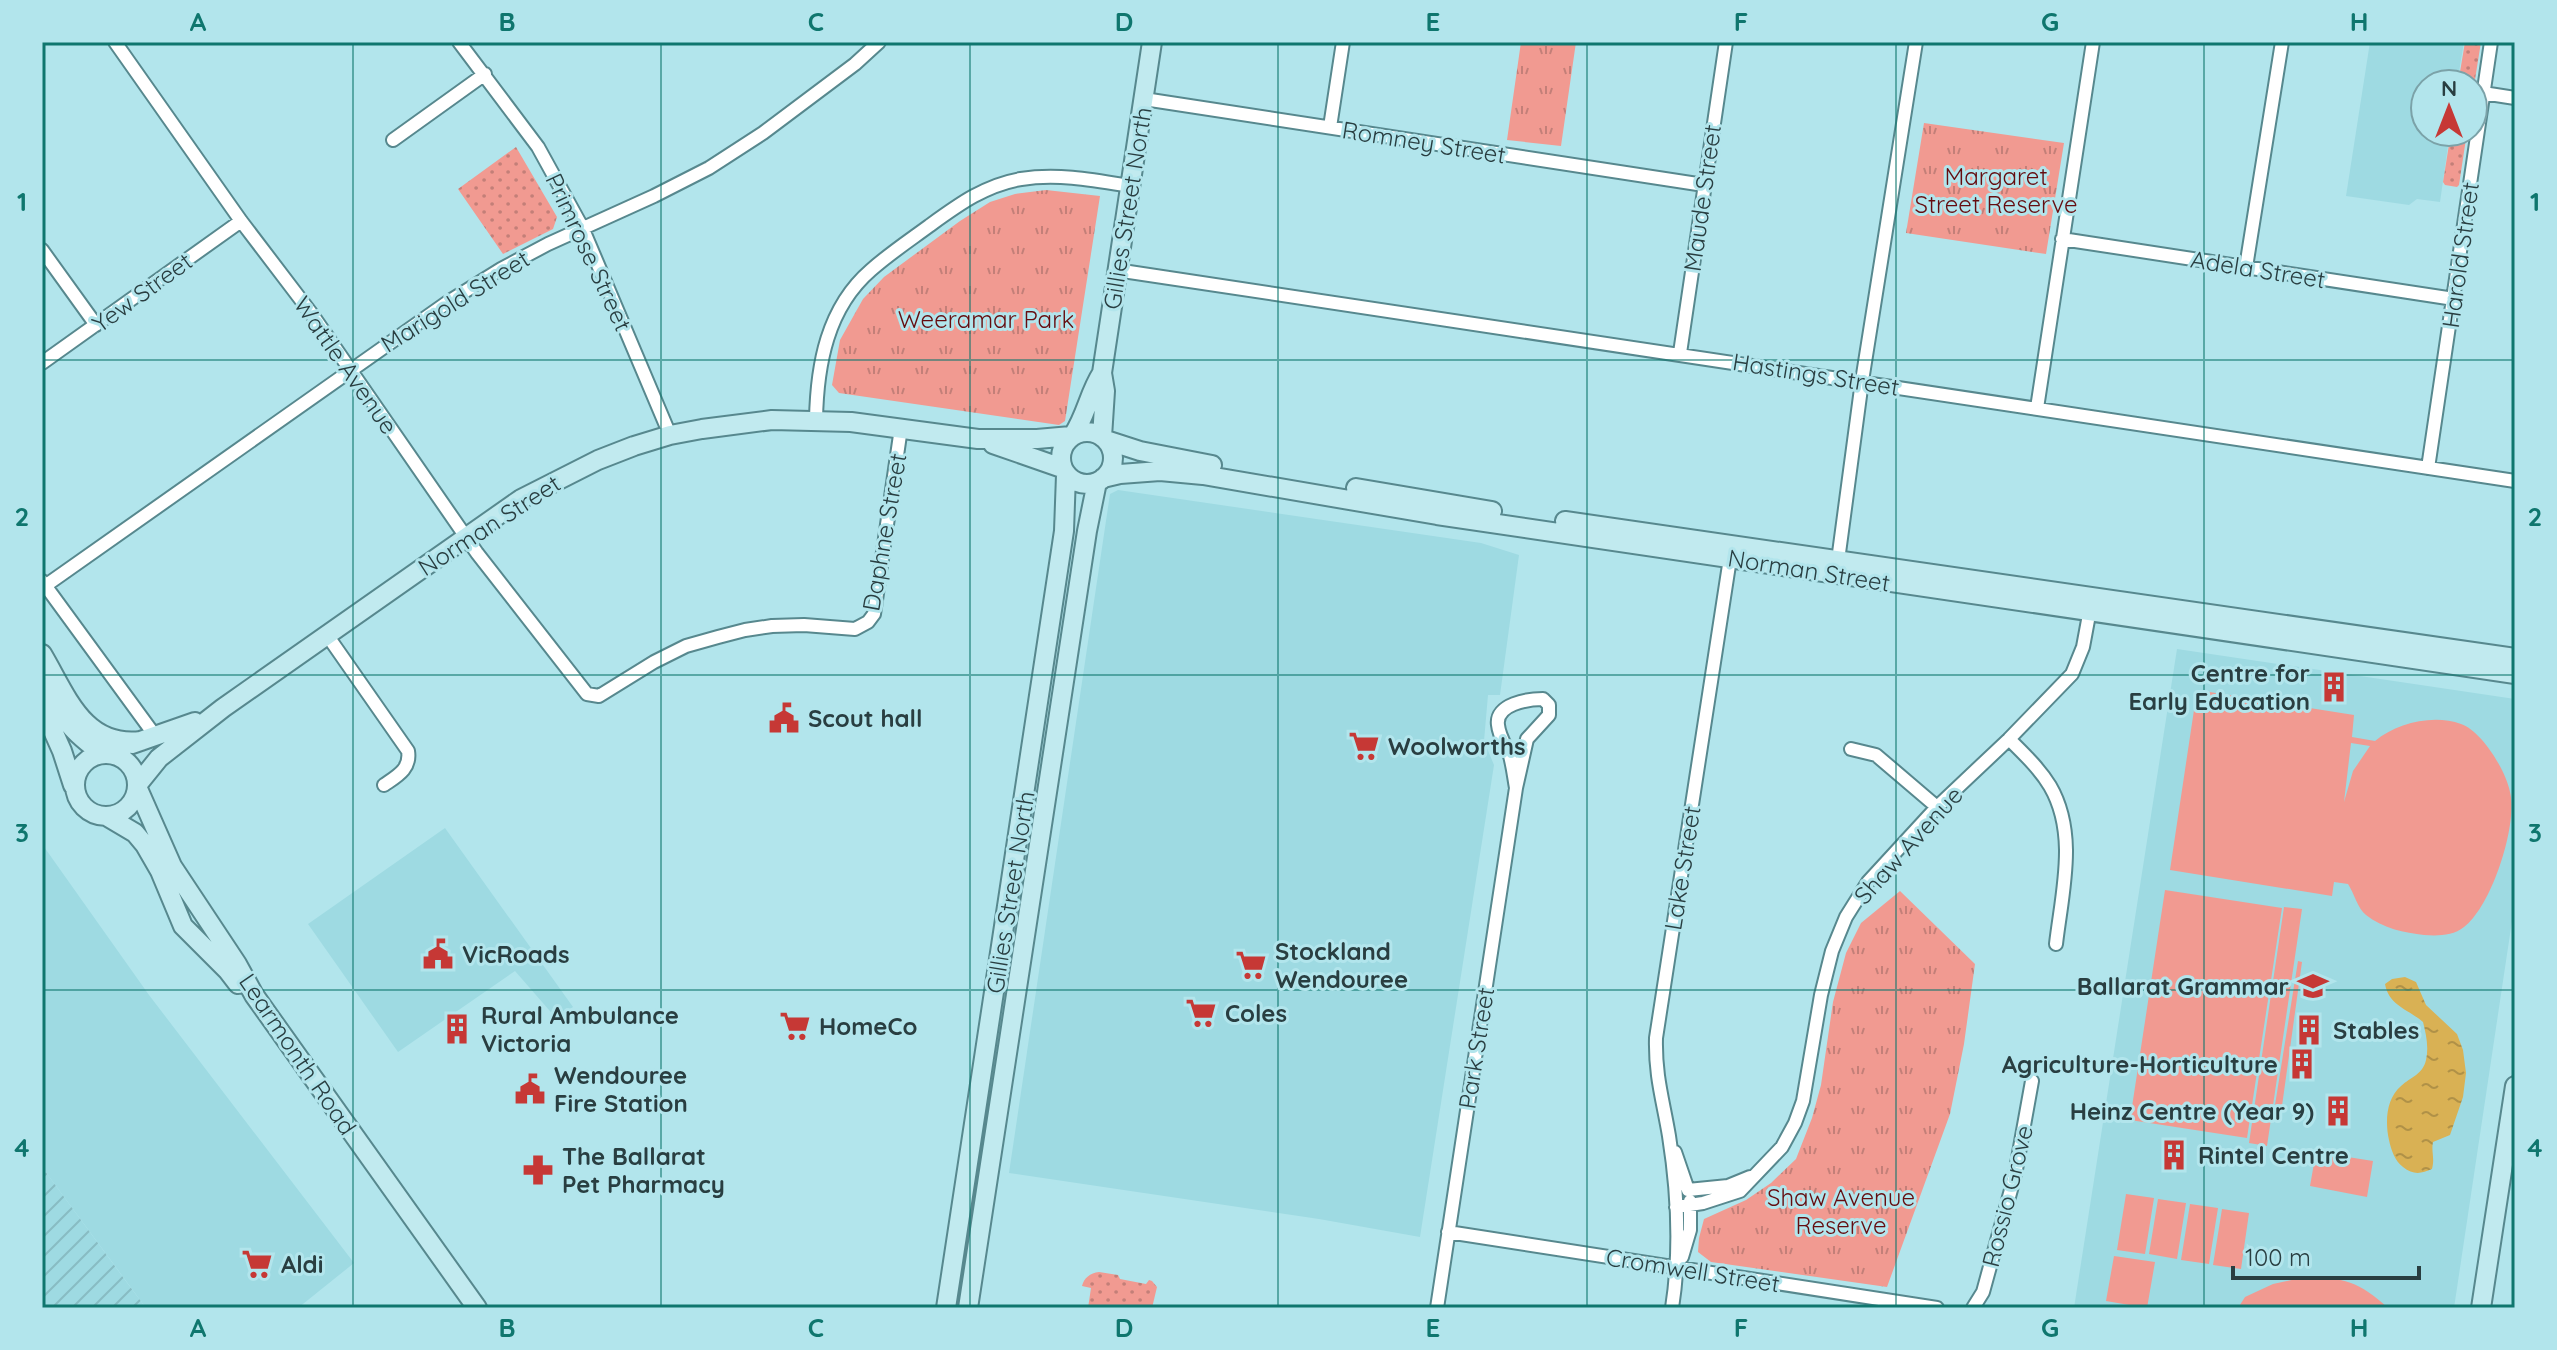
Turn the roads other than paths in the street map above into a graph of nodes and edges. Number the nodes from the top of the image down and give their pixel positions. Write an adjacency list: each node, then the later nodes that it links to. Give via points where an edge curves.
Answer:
1 (115, 42): 21 (street, Wattle Avenue)
2 (459, 42): 12 (street, Primrose Street)
3 (879, 42): 22 (street, Marigold Street, via 844,73 709,168)
4 (1152, 42): 15 (main road, Gillies Street North)
5 (1343, 42): 16 (street)
6 (1726, 42): 19 (street, Maude Street)
7 (1916, 42): 33 (street)
8 (2093, 42): 23 (street)
9 (2282, 42): 25 (street)
10 (2491, 42): 11 (street, Harold Street)
11 (2487, 68)
12 (485, 74): 17 (street); 22 (street, Primrose Street, via 538,147)
13 (2489, 94): 14 (street)
14 (2515, 98)
15 (1144, 99): 16 (street, Romney Street); 20 (main road, Gillies Street North)
16 (1330, 127): 19 (street, Romney Street)
17 (393, 140)
18 (2475, 148): 27 (street, Harold Street)
19 (1704, 185): 29 (street, Maude Street)
20 (1130, 186): 26 (main road, Gillies Street North); 35 (street, via 1054,177 1008,182 964,201 892,253 858,283 831,326 822,357)
21 (241, 221): 28 (street, Yew Street); 31 (street, Wattle Avenue)
22 (582, 227): 31 (street, Marigold Street, via 501,269); 37 (street, Primrose Street)
23 (2062, 239): 25 (street, Adela Street); 34 (street)
24 (42, 250): 28 (street)
25 (2246, 267): 27 (street, Adela Street)
26 (1116, 270): 29 (street, Hastings Street); 32 (main road, Gillies Street North)
27 (2454, 299): 41 (street, Harold Street)
28 (96, 325): 30 (street, Yew Street)
29 (1680, 353): 33 (street, Hastings Street)
30 (42, 363)
31 (351, 369): 47 (street, Wattle Avenue); 50 (street, Marigold Street)
32 (1102, 373): 38 (main road, Gillies Street North); 39 (main road, Gillies Street North)
33 (1862, 381): 34 (street, Hastings Street); 49 (street)
34 (2037, 408): 41 (street, Hastings Street)
35 (816, 420): 36 (main road, Norman Street); 37 (main road, Norman Street, via 729,424)
36 (901, 428): 40 (main road, Norman Street); 57 (street, Daphne Street, via 874,614 868,622 855,629 804,625 745,630 686,646 599,696 587,694)
37 (670, 435): 47 (main road, Norman Street, via 550,482)
38 (1072, 436): 39 (main road, via 1088,432); 40 (main road, Norman Street); 42 (main road, via 1061,452)
39 (1104, 438): 43 (main road, via 1113,455); 45 (main road, Norman Street, via 1192,462)
40 (978, 439): 42 (main road, Norman Street)
41 (2428, 468): 44 (street, Hastings Street)
42 (1064, 471): 43 (main road, via 1080,483); 61 (main road, Gillies Street North, via 1064,531)
43 (1100, 480): 46 (main road, Norman Street, via 1160,471 1203,475); 62 (main road, Gillies Street North, via 1087,531)
44 (2515, 481)
45 (1499, 512): 46 (main road); 48 (main road, Norman Street)
46 (1513, 526): 48 (main road, Norman Street)
47 (466, 537): 52 (main road, Norman Street); 57 (street, Wattle Avenue)
48 (1731, 552): 49 (main road, Norman Street); 79 (street, Lake Street, via 1656,1038 1658,1089)
49 (1837, 568): 51 (main road, Norman Street)
50 (44, 584): 63 (street)
51 (2091, 605): 54 (main road, Norman Street); 56 (main road, Norman Street); 64 (street, Shaw Avenue, via 2074,672)
52 (327, 635): 59 (main road, Norman Street); 68 (street, via 408,751 405,769)
53 (42, 654): 63 (main road, via 87,724 118,741)
54 (2515, 658)
55 (42, 672): 66 (main road, via 60,715)
56 (2515, 674)
57 (580, 685)
58 (42, 706): 60 (main road)
59 (223, 708): 63 (main road, Norman Street); 69 (main road, Norman Street, via 159,758)
60 (47, 724): 67 (main road)
61 (1034, 734): 62 (main road); 76 (main road, Gillies Street North)
62 (1055, 738): 77 (main road, Gillies Street North)
63 (149, 739): 66 (main road, Norman Street)
64 (2009, 739): 71 (street, Shaw Avenue); 73 (street, via 2046,779 2064,825)
65 (1851, 749): 71 (street, via 1876,755)
66 (105, 754): 67 (main road, via 89,759); 69 (main road, via 127,761)
67 (73, 785): 72 (main road, via 86,809)
68 (384, 785)
69 (138, 787): 72 (main road, via 128,807); 86 (main road, Learmonth Road, via 172,866 254,995)
70 (1516, 788): 70 (street, Park Street, via 1499,716 1510,706 1543,699 1549,715 1528,737); 82 (street, Park Street)
71 (1937, 807): 78 (street, Shaw Avenue, via 1868,882 1846,917 1821,995 1799,1113 1782,1147)
72 (108, 817): 85 (main road, Learmonth Road, via 145,845 183,926 235,979 309,1093)
73 (2056, 944)
74 (2032, 1081): 92 (street, Rossio Grove, via 2015,1175 1983,1292)
75 (2515, 1086): 93 (main road)
76 (970, 1151): 77 (main road); 87 (main road, Gillies Street North)
77 (991, 1155): 88 (main road, Gillies Street North)
78 (1763, 1168): 79 (street, Shaw Avenue, via 1728,1186); 80 (street, Shaw Avenue, via 1740,1191)
79 (1681, 1191): 80 (street); 81 (street)
80 (1691, 1206): 81 (street, Shaw Avenue); 83 (street)
81 (1676, 1207): 83 (street)
82 (1448, 1232): 83 (street, Cromwell Street); 89 (street, Park Street)
83 (1678, 1268): 84 (street, Cromwell Street); 90 (street)
84 (1902, 1306): 91 (street, Cromwell Street)
85 (463, 1308)
86 (477, 1308)
87 (946, 1308)
88 (968, 1308)
89 (1437, 1308)
90 (1672, 1308)
91 (1937, 1308)
92 (1973, 1308)
93 (2481, 1308)

